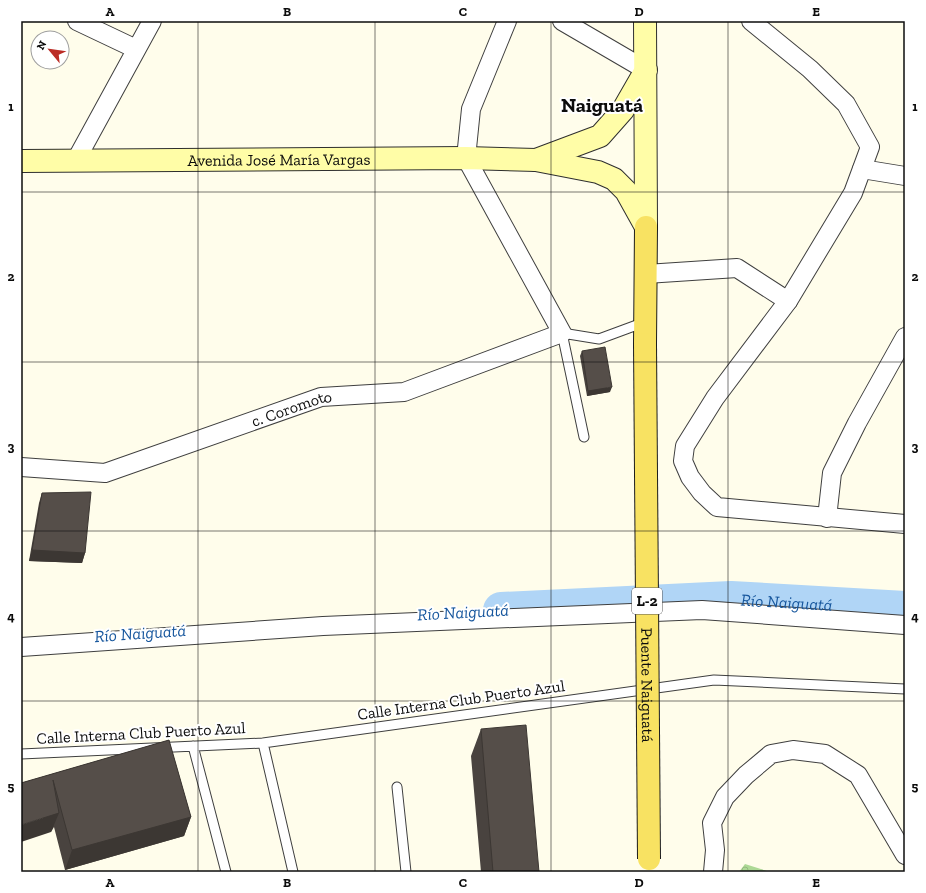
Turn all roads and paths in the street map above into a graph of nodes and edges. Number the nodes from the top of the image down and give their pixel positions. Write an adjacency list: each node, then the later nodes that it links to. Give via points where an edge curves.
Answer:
1 (77, 21): 7 (street)
2 (152, 21): 7 (street)
3 (507, 21): 9 (street, via 471,109)
4 (562, 21): 8 (street)
5 (645, 21): 8 (main road, L-2)
6 (751, 21): 13 (street, via 810,69 846,104 870,147)
7 (136, 50): 10 (street)
8 (646, 70): 11 (main road, Avenida José María Vargas, via 623,110 600,136); 15 (main road, L-2)
9 (466, 158): 10 (main road, Avenida José María Vargas); 11 (main road, Avenida José María Vargas); 19 (street)
10 (76, 160): 12 (main road, Avenida José María Vargas)
11 (536, 160): 15 (main road, Avenida José María Vargas, via 598,172 614,180 626,191)
12 (21, 161)
13 (862, 169): 14 (street); 17 (street, via 853,193)
14 (905, 176)
15 (646, 227): 16 (main road, L-2)
16 (646, 274): 17 (street, via 737,268); 18 (main road, L-2)
17 (788, 301): 23 (street, via 715,398 685,446 683,461 694,483 717,507)
18 (646, 321): 19 (lane, via 599,339); 33 (main road, Puente Naiguatá / L-2, bridge)
19 (562, 333): 21 (lane); 22 (street, c. Coromoto, via 404,392 321,397 105,473)
20 (905, 337): 23 (street, via 832,473)
21 (584, 437)
22 (21, 467)
23 (827, 518): 24 (street)
24 (905, 524)
25 (905, 625): 26 (street, via 702,610 323,626)
26 (21, 647)
27 (905, 689): 28 (lane, Calle Interna Club Puerto Azul, via 714,680)
28 (263, 743): 29 (lane, Calle Interna Club Puerto Azul); 35 (lane)
29 (193, 746): 30 (lane, Calle Interna Club Puerto Azul); 34 (lane)
30 (21, 754)
31 (397, 787): 36 (lane)
32 (905, 855): 37 (street, via 858,775 825,754 793,750 771,754 725,797 712,824 715,850)
33 (649, 865)
34 (226, 872)
35 (293, 872)
36 (406, 872)
37 (713, 872)

